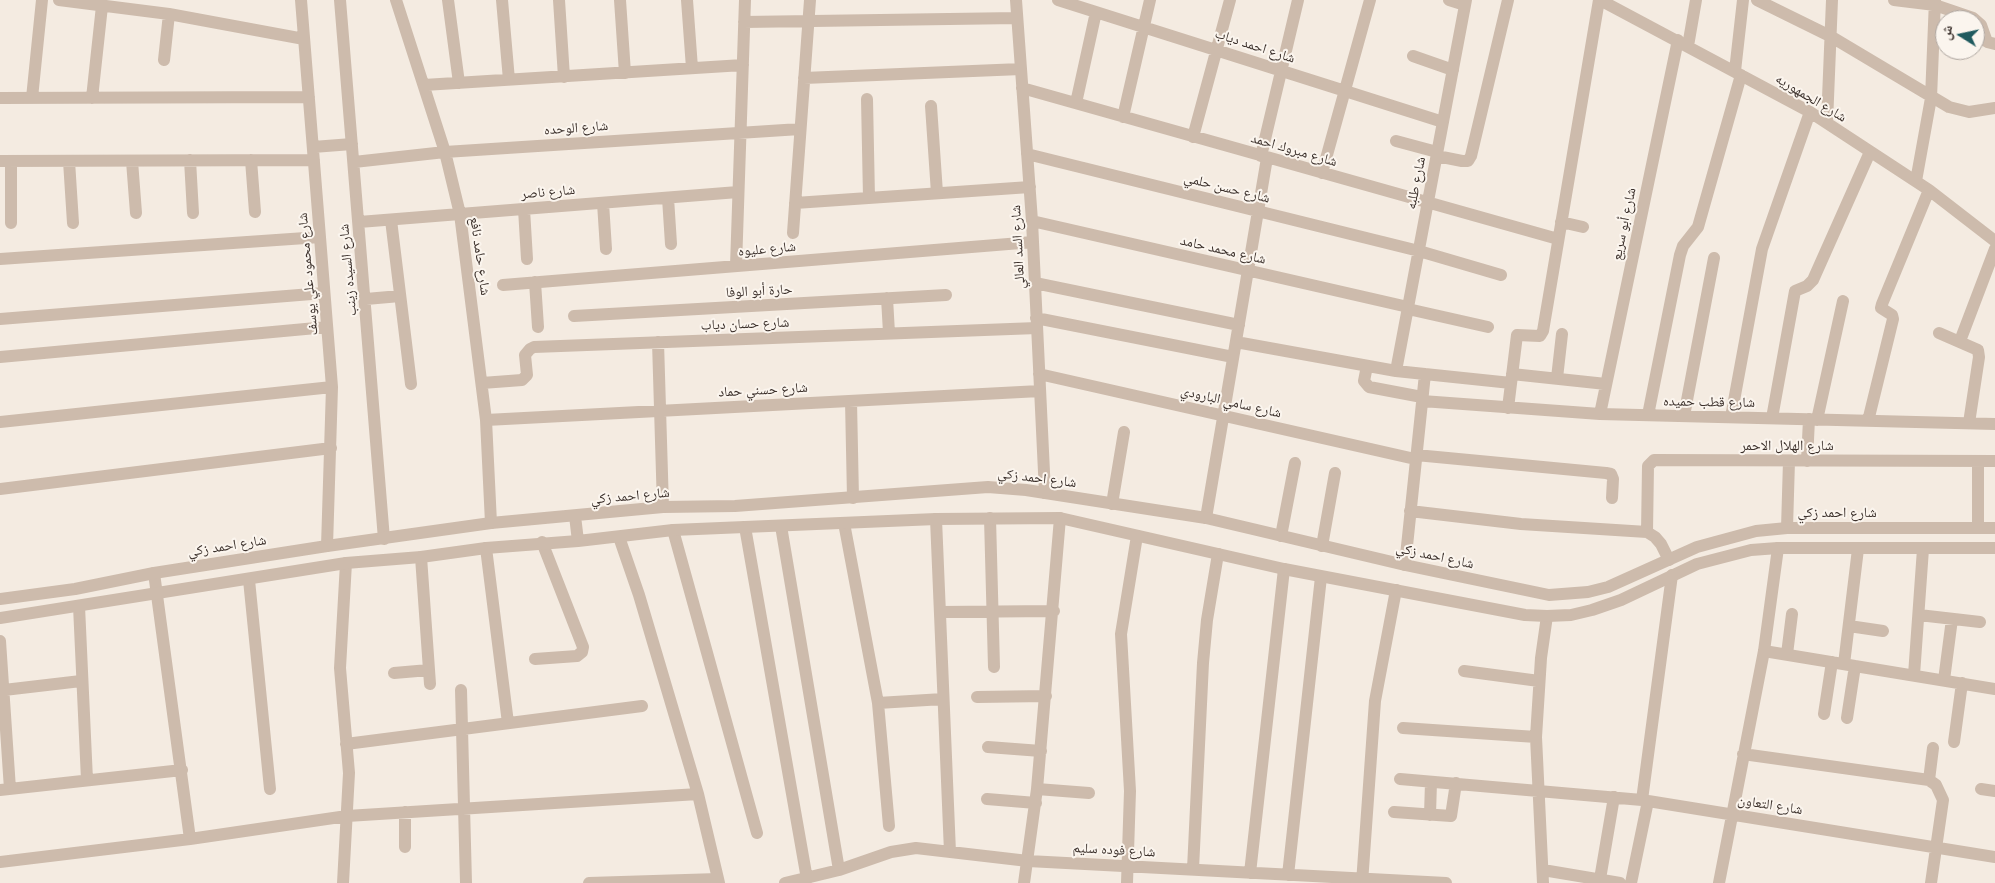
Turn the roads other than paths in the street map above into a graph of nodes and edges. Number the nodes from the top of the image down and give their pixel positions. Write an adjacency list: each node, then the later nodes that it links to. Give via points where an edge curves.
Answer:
1 (42, 0): 61 (street)
2 (59, 0): 27 (street)
3 (301, 0): 39 (street, شارع محمود علي يوسف)
4 (340, 0): 76 (street, شارع السيده زينب)
5 (396, 0): 56 (street, شارع حامد نافع)
6 (448, 0): 55 (street)
7 (502, 0): 54 (street)
8 (559, 0): 52 (street)
9 (620, 0): 50 (street)
10 (687, 0): 46 (street)
11 (745, 0): 36 (street)
12 (810, 0): 35 (street)
13 (1016, 0): 34 (street, شارع السد العالي)
14 (1058, 0): 32 (street, شارع احمد دياب)
15 (1150, 0): 37 (street)
16 (1230, 0): 42 (street)
17 (1298, 0): 48 (street)
18 (1370, 0): 58 (street)
19 (1449, 0): 28 (street)
20 (1508, 0): 81 (street, via 1472,156 1468,161 1462,161)
21 (1600, 0): 40 (street, شارع الجمهوريه); 110 (street)
22 (1696, 0): 40 (street, شارع أبو سريع)
23 (1743, 0): 51 (street)
24 (1757, 0): 38 (street)
25 (1832, 0): 38 (street)
26 (1894, 0): 29 (street)
27 (77, 1): 30 (street)
28 (1465, 3): 49 (street, شارع طلبه)
29 (1935, 3): 41 (street, via 1973,18 1981,25 1987,42); 63 (street)
30 (102, 6): 31 (street); 62 (street)
31 (146, 6): 33 (street)
32 (1093, 7): 37 (street, شارع احمد دياب); 65 (street)
33 (169, 14): 39 (street); 44 (street)
34 (1017, 18): 35 (street); 47 (street, شارع السد العالي)
35 (808, 21): 36 (street); 53 (street)
36 (744, 22): 45 (street)
37 (1144, 27): 42 (street, شارع احمد دياب); 69 (street)
38 (1830, 36): 63 (street); 71 (street)
39 (304, 39): 59 (street, شارع محمود علي يوسف)
40 (1683, 43): 51 (street, شارع الجمهوريه); 161 (street, شارع أبو سريع)
41 (1995, 44)
42 (1217, 50): 48 (street, شارع احمد دياب); 74 (street)
43 (1413, 56): 49 (street)
44 (164, 60)
45 (743, 65): 46 (street); 73 (street)
46 (692, 68): 50 (street)
47 (1021, 69): 53 (street); 57 (street, شارع السد العالي)
48 (1281, 70): 58 (street, شارع احمد دياب); 82 (street)
49 (1452, 70): 70 (street, شارع طلبه)
50 (625, 73): 52 (street)
51 (1738, 73): 68 (street, شارع الجمهوريه); 169 (street, via 1698,227 1680,255)
52 (564, 77): 54 (street)
53 (804, 78): 72 (street)
54 (509, 80): 55 (street)
55 (459, 83): 56 (street)
56 (424, 85): 77 (street, شارع حامد نافع)
57 (1022, 88): 65 (street, شارع مبروك احمد); 80 (street, شارع السد العالي)
58 (1345, 90): 70 (street, شارع احمد دياب); 89 (street)
59 (309, 97): 62 (street); 79 (street, شارع محمود علي يوسف)
60 (0, 98): 61 (street)
61 (32, 98): 62 (street)
62 (92, 98)
63 (1931, 98): 67 (street, via 1968,112); 90 (street)
64 (866, 99): 96 (street)
65 (1076, 103): 69 (street, شارع مبروك احمد)
66 (931, 106): 94 (street)
67 (1995, 108)
68 (1810, 112): 71 (street, شارع الجمهوريه); 172 (street, via 1762,249)
69 (1124, 117): 74 (street, شارع مبروك احمد)
70 (1443, 122): 81 (street, شارع طلبه)
71 (1827, 123): 78 (street, شارع الجمهوريه)
72 (800, 129): 73 (street, شارع الوحده); 98 (street)
73 (740, 132): 77 (street, شارع الوحده); 93 (street)
74 (1193, 137): 82 (street, شارع مبروك احمد)
75 (1396, 141): 81 (street)
76 (352, 144): 79 (street); 88 (street, شارع السيده زينب)
77 (445, 152): 88 (street, شارع الوحده); 105 (street, شارع حامد نافع)
78 (1870, 152): 90 (street, شارع الجمهوريه); 173 (street, via 1814,280 1795,291)
79 (313, 154): 84 (street); 114 (street, شارع محمود علي يوسف)
80 (1027, 154): 91 (street, شارع السد العالي); 101 (street, شارع حسن حلمي)
81 (1437, 154): 99 (street, شارع طلبه)
82 (1264, 157): 89 (street, شارع مبروك احمد); 101 (street)
83 (190, 160): 84 (street); 87 (street); 104 (street)
84 (251, 160): 102 (street)
85 (5, 161): 86 (street); 111 (street)
86 (69, 161): 87 (street); 107 (street)
87 (132, 161): 103 (street)
88 (354, 162): 108 (street, شارع السيده زينب)
89 (1322, 173): 99 (street, شارع مبروك احمد)
90 (1916, 181): 92 (street, شارع الجمهوريه)
91 (1030, 186): 94 (street); 109 (street, شارع السد العالي)
92 (1929, 190): 117 (street, شارع الجمهوريه); 176 (street, via 1882,304 1881,308 1893,319)
93 (738, 192): 95 (street, شارع ناصر); 125 (street)
94 (937, 193): 96 (street)
95 (668, 198): 97 (street, شارع ناصر); 118 (street)
96 (870, 198): 98 (street)
97 (603, 203): 100 (street, شارع ناصر); 120 (street)
98 (795, 203): 113 (street)
99 (1428, 203): 115 (street, شارع مبروك احمد); 121 (street, شارع طلبه)
100 (524, 209): 105 (street, شارع ناصر); 124 (street)
101 (1258, 211): 121 (street, شارع حسن حلمي); 126 (street)
102 (255, 212)
103 (136, 213)
104 (194, 213)
105 (460, 214): 106 (street, شارع ناصر); 159 (street, شارع حامد نافع)
106 (391, 220): 108 (street, شارع ناصر); 133 (street)
107 (73, 222)
108 (359, 222): 135 (street, شارع السيده زينب)
109 (1032, 222): 116 (street, شارع السد العالي); 126 (street, شارع محمد حامد)
110 (1561, 222): 112 (street); 115 (street)
111 (11, 223)
112 (1583, 226)
113 (793, 233)
114 (320, 237): 123 (street); 131 (street, شارع محمود علي يوسف)
115 (1558, 239): 157 (street, via 1543,331 1540,336 1518,335)
116 (1033, 242): 125 (street, شارع عليوه); 129 (street, شارع السد العالي)
117 (1995, 242)
118 (671, 244)
119 (1995, 249): 148 (street)
120 (606, 250)
121 (1419, 251): 127 (street, شارع حسن حلمي); 137 (street, شارع طلبه)
122 (1714, 258): 171 (street)
123 (0, 259)
124 (527, 259)
125 (736, 266): 128 (street, شارع عليوه)
126 (1248, 271): 137 (street, شارع محمد حامد); 141 (street)
127 (1501, 275)
128 (535, 282): 130 (street, شارع عليوه); 143 (street)
129 (1035, 283): 140 (street, شارع السد العالي); 141 (street)
130 (503, 285)
131 (324, 293): 139 (street); 142 (street, شارع محمود علي يوسف)
132 (946, 295): 134 (street, حارة أبو الوفا)
133 (400, 296): 135 (street); 160 (street)
134 (887, 298): 138 (street, حارة أبو الوفا); 145 (street)
135 (366, 299): 213 (street, شارع السيده زينب)
136 (1843, 301): 174 (street)
137 (1408, 308): 144 (street, شارع محمد حامد); 154 (street, شارع طلبه)
138 (574, 316)
139 (0, 319)
140 (1037, 323): 145 (street, شارع حسان دياب); 152 (street, شارع حسان دياب); 155 (street, شارع السد العالي)
141 (1239, 325): 150 (street)
142 (327, 327): 151 (street); 162 (street, شارع محمود علي يوسف)
143 (538, 327)
144 (1488, 327)
145 (889, 333): 149 (street, شارع حسان دياب)
146 (1939, 333): 148 (street)
147 (1562, 334): 158 (street)
148 (1960, 341): 178 (street, via 1978,350 1979,357)
149 (658, 342): 159 (street, شارع حسان دياب, via 534,347 526,356 527,375 522,380); 167 (street)
150 (1236, 342): 152 (street); 153 (street)
151 (0, 357)
152 (1233, 357): 170 (street)
153 (1367, 366): 154 (street); 164 (street, شارع قطب حميده, via 1364,381 1369,387)
154 (1396, 371): 156 (street)
155 (1039, 374): 163 (street, شارع السد العالي); 170 (street, شارع سامي البارودي)
156 (1425, 374): 157 (street); 164 (street)
157 (1511, 378): 158 (street); 166 (street)
158 (1557, 378): 161 (street)
159 (482, 383): 175 (street, شارع حامد نافع)
160 (411, 384)
161 (1606, 384): 168 (street, شارع أبو سريع)
162 (332, 387): 177 (street); 181 (street, شارع محمود علي يوسف)
163 (1040, 391): 165 (street, شارع حسني حماد); 190 (street, شارع السد العالي)
164 (1422, 399): 166 (street, شارع قطب حميده); 182 (street)
165 (851, 400): 167 (street, شارع حسني حماد); 191 (street)
166 (1508, 408): 168 (street, شارع قطب حميده)
167 (661, 410): 175 (street, شارع حسني حماد); 194 (street)
168 (1600, 414): 169 (street, شارع قطب حميده)
169 (1648, 415): 171 (street, شارع قطب حميده)
170 (1223, 416): 182 (street, شارع سامي البارودي); 199 (street)
171 (1684, 416): 172 (street, شارع قطب حميده)
172 (1730, 417): 173 (street, شارع قطب حميده)
173 (1772, 418): 174 (street, شارع قطب حميده)
174 (1813, 419): 176 (street, شارع قطب حميده); 184 (street)
175 (486, 420): 202 (street, شارع حامد نافع)
176 (1868, 421): 178 (street, شارع قطب حميده)
177 (0, 422)
178 (1969, 424): 179 (street, شارع قطب حميده)
179 (1995, 424)
180 (1124, 432): 193 (street)
181 (330, 448): 189 (street); 216 (street, شارع محمود علي يوسف)
182 (1416, 457): 192 (street, شارع سامي البارودي, via 1611,474); 195 (street)
183 (1789, 461): 184 (street, شارع الهلال الاحمر); 205 (street); 209 (street, شارع الهلال الاحمر, via 1654,460 1648,466)
184 (1807, 461): 185 (street, شارع الهلال الاحمر)
185 (1978, 461): 186 (street, شارع الهلال الاحمر); 206 (street)
186 (1995, 461)
187 (1295, 463): 211 (street)
188 (1335, 472): 217 (street)
189 (0, 490)
190 (1045, 493): 191 (street, شارع احمد زكي, via 988,487); 193 (street, شارع احمد زكي)
191 (853, 498): 194 (street, شارع احمد زكي)
192 (1612, 498)
193 (1112, 504): 199 (street, شارع احمد زكي)
194 (663, 507): 196 (street, شارع احمد زكي)
195 (1410, 511): 209 (street, via 1521,524); 227 (street)
196 (575, 516): 202 (street, شارع احمد زكي); 214 (street)
197 (990, 518): 198 (street); 200 (street); 241 (street)
198 (1060, 518): 210 (street); 239 (street)
199 (1206, 518): 211 (street, شارع احمد زكي)
200 (936, 519): 201 (street); 240 (street)
201 (844, 522): 203 (street); 271 (street)
202 (491, 523): 213 (street, شارع احمد زكي)
203 (781, 526): 204 (street); 320 (street)
204 (745, 527): 208 (street); 324 (street)
205 (1787, 528): 206 (street, شارع احمد زكي); 225 (street, شارع احمد زكي, via 1726,537)
206 (1978, 528): 207 (street, شارع احمد زكي)
207 (1995, 528)
208 (673, 530): 212 (street); 310 (street)
209 (1647, 532): 225 (street, via 1655,537)
210 (1137, 536): 223 (street); 318 (street, via 1121,634 1130,791)
211 (1281, 536): 217 (street, شارع احمد زكي)
212 (619, 537): 214 (street); 298 (street)
213 (384, 539): 216 (street, شارع احمد زكي)
214 (578, 541): 215 (street)
215 (542, 542): 218 (street); 253 (street, via 582,652 577,656)
216 (326, 546): 230 (street, شارع احمد زكي)
217 (1322, 546): 227 (street, شارع احمد زكي)
218 (486, 548): 224 (street); 275 (street)
219 (1778, 548): 221 (street); 231 (street, via 1724,556); 251 (street)
220 (1995, 548): 222 (street)
221 (1858, 549): 222 (street); 248 (street)
222 (1923, 549): 243 (street)
223 (1218, 554): 229 (street); 319 (street, via 1203,663)
224 (421, 557): 226 (street); 256 (street)
225 (1669, 560): 228 (street, شارع احمد زكي)
226 (346, 563): 233 (street); 280 (street, via 340,668)
227 (1404, 565): 228 (street, شارع احمد زكي, via 1549,595 1588,592)
228 (1653, 568): 234 (street)
229 (1284, 569): 232 (street); 321 (street)
230 (154, 573): 236 (street); 237 (street, شارع احمد زكي, via 75,589)
231 (1672, 575): 234 (street); 301 (street)
232 (1321, 577): 235 (street); 322 (street)
233 (249, 580): 236 (street); 293 (street)
234 (1659, 582): 244 (street, via 1592,610)
235 (1396, 590): 244 (street, via 1525,615); 327 (street, via 1376,701)
236 (158, 594): 238 (street); 285 (street)
237 (0, 599)
238 (79, 606): 245 (street); 261 (street)
239 (1054, 611): 241 (street); 268 (street)
240 (941, 612): 241 (street); 270 (street)
241 (994, 612): 255 (street)
242 (1792, 614): 252 (street)
243 (1919, 615): 246 (street); 259 (street)
244 (1547, 616): 262 (street)
245 (0, 618)
246 (1952, 619): 247 (street); 260 (street)
247 (1980, 622)
248 (1848, 626): 249 (street); 254 (street)
249 (1883, 631)
250 (0, 641): 266 (street)
251 (1764, 650): 252 (street); 284 (street)
252 (1787, 654): 254 (street)
253 (535, 659)
254 (1844, 664): 259 (street); 273 (street); 274 (street)
255 (994, 667)
256 (429, 670): 258 (street); 264 (street)
257 (1464, 671): 262 (street)
258 (394, 673)
259 (1914, 675): 260 (street)
260 (1944, 680): 263 (street)
261 (81, 681): 266 (street); 287 (street)
262 (1539, 682): 278 (street)
263 (1962, 683): 265 (street); 279 (street)
264 (430, 684)
265 (1995, 689)
266 (4, 690): 292 (street)
267 (461, 690): 276 (street)
268 (1046, 696): 269 (street); 283 (street)
269 (977, 698)
270 (944, 700): 271 (street); 314 (street)
271 (878, 704): 309 (street)
272 (642, 706): 275 (street)
273 (1824, 714)
274 (1847, 718)
275 (508, 723): 276 (street)
276 (462, 728): 280 (street); 303 (street)
277 (1403, 728): 278 (street)
278 (1536, 737): 295 (street)
279 (1954, 742)
280 (346, 744): 308 (street)
281 (988, 748): 283 (street)
282 (1933, 748): 288 (street)
283 (1041, 751): 294 (street)
284 (1743, 754): 288 (street); 306 (street)
285 (182, 770): 287 (street); 311 (street)
286 (1400, 779): 289 (street, شارع التعاون)
287 (87, 780): 292 (street)
288 (1929, 780): 313 (street, via 1936,785 1943,800)
289 (1431, 782): 290 (street, شارع التعاون); 307 (street)
290 (1456, 784): 295 (street, شارع التعاون); 307 (street, via 1453,814)
291 (1981, 788): 296 (street)
292 (5, 789)
293 (270, 789)
294 (1038, 789): 297 (street); 302 (street)
295 (1539, 790): 299 (street, شارع التعاون); 323 (street)
296 (1995, 791)
297 (1089, 793)
298 (698, 794): 303 (street); 326 (street)
299 (1614, 797): 301 (street, شارع التعاون); 325 (street)
300 (988, 799): 302 (street)
301 (1645, 801): 306 (street, شارع التعاون); 336 (street)
302 (1036, 803): 316 (street)
303 (464, 809): 304 (street); 329 (street)
304 (405, 812): 308 (street); 312 (street)
305 (1394, 812): 307 (street)
306 (1732, 814): 313 (street, شارع التعاون); 337 (street)
307 (1430, 815)
308 (348, 816): 311 (street); 328 (street)
309 (889, 826)
310 (757, 833)
311 (190, 839): 317 (street)
312 (405, 847)
313 (1936, 847): 315 (street, شارع التعاون); 338 (street)
314 (950, 852): 316 (street, شارع فوده سليم); 320 (street, شارع فوده سليم, via 916,848 902,850)
315 (1995, 857)
316 (1028, 860): 318 (street, شارع فوده سليم); 332 (street)
317 (0, 862)
318 (1128, 866): 319 (street, شارع فوده سليم); 333 (street)
319 (1193, 869): 321 (street, شارع فوده سليم)
320 (839, 870): 324 (street, شارع فوده سليم)
321 (1250, 873): 322 (street, شارع فوده سليم)
322 (1288, 875): 327 (street, شارع فوده سليم)
323 (1543, 877): 325 (street)
324 (807, 878): 331 (street, شارع فوده سليم)
325 (1600, 878): 335 (street)
326 (719, 881): 330 (street)
327 (1362, 881): 334 (street, شارع فوده سليم)
328 (343, 883)
329 (466, 883)
330 (589, 883)
331 (785, 883)
332 (1024, 883)
333 (1127, 883)
334 (1446, 883)
335 (1620, 883)
336 (1631, 883)
337 (1720, 883)
338 (1931, 883)

